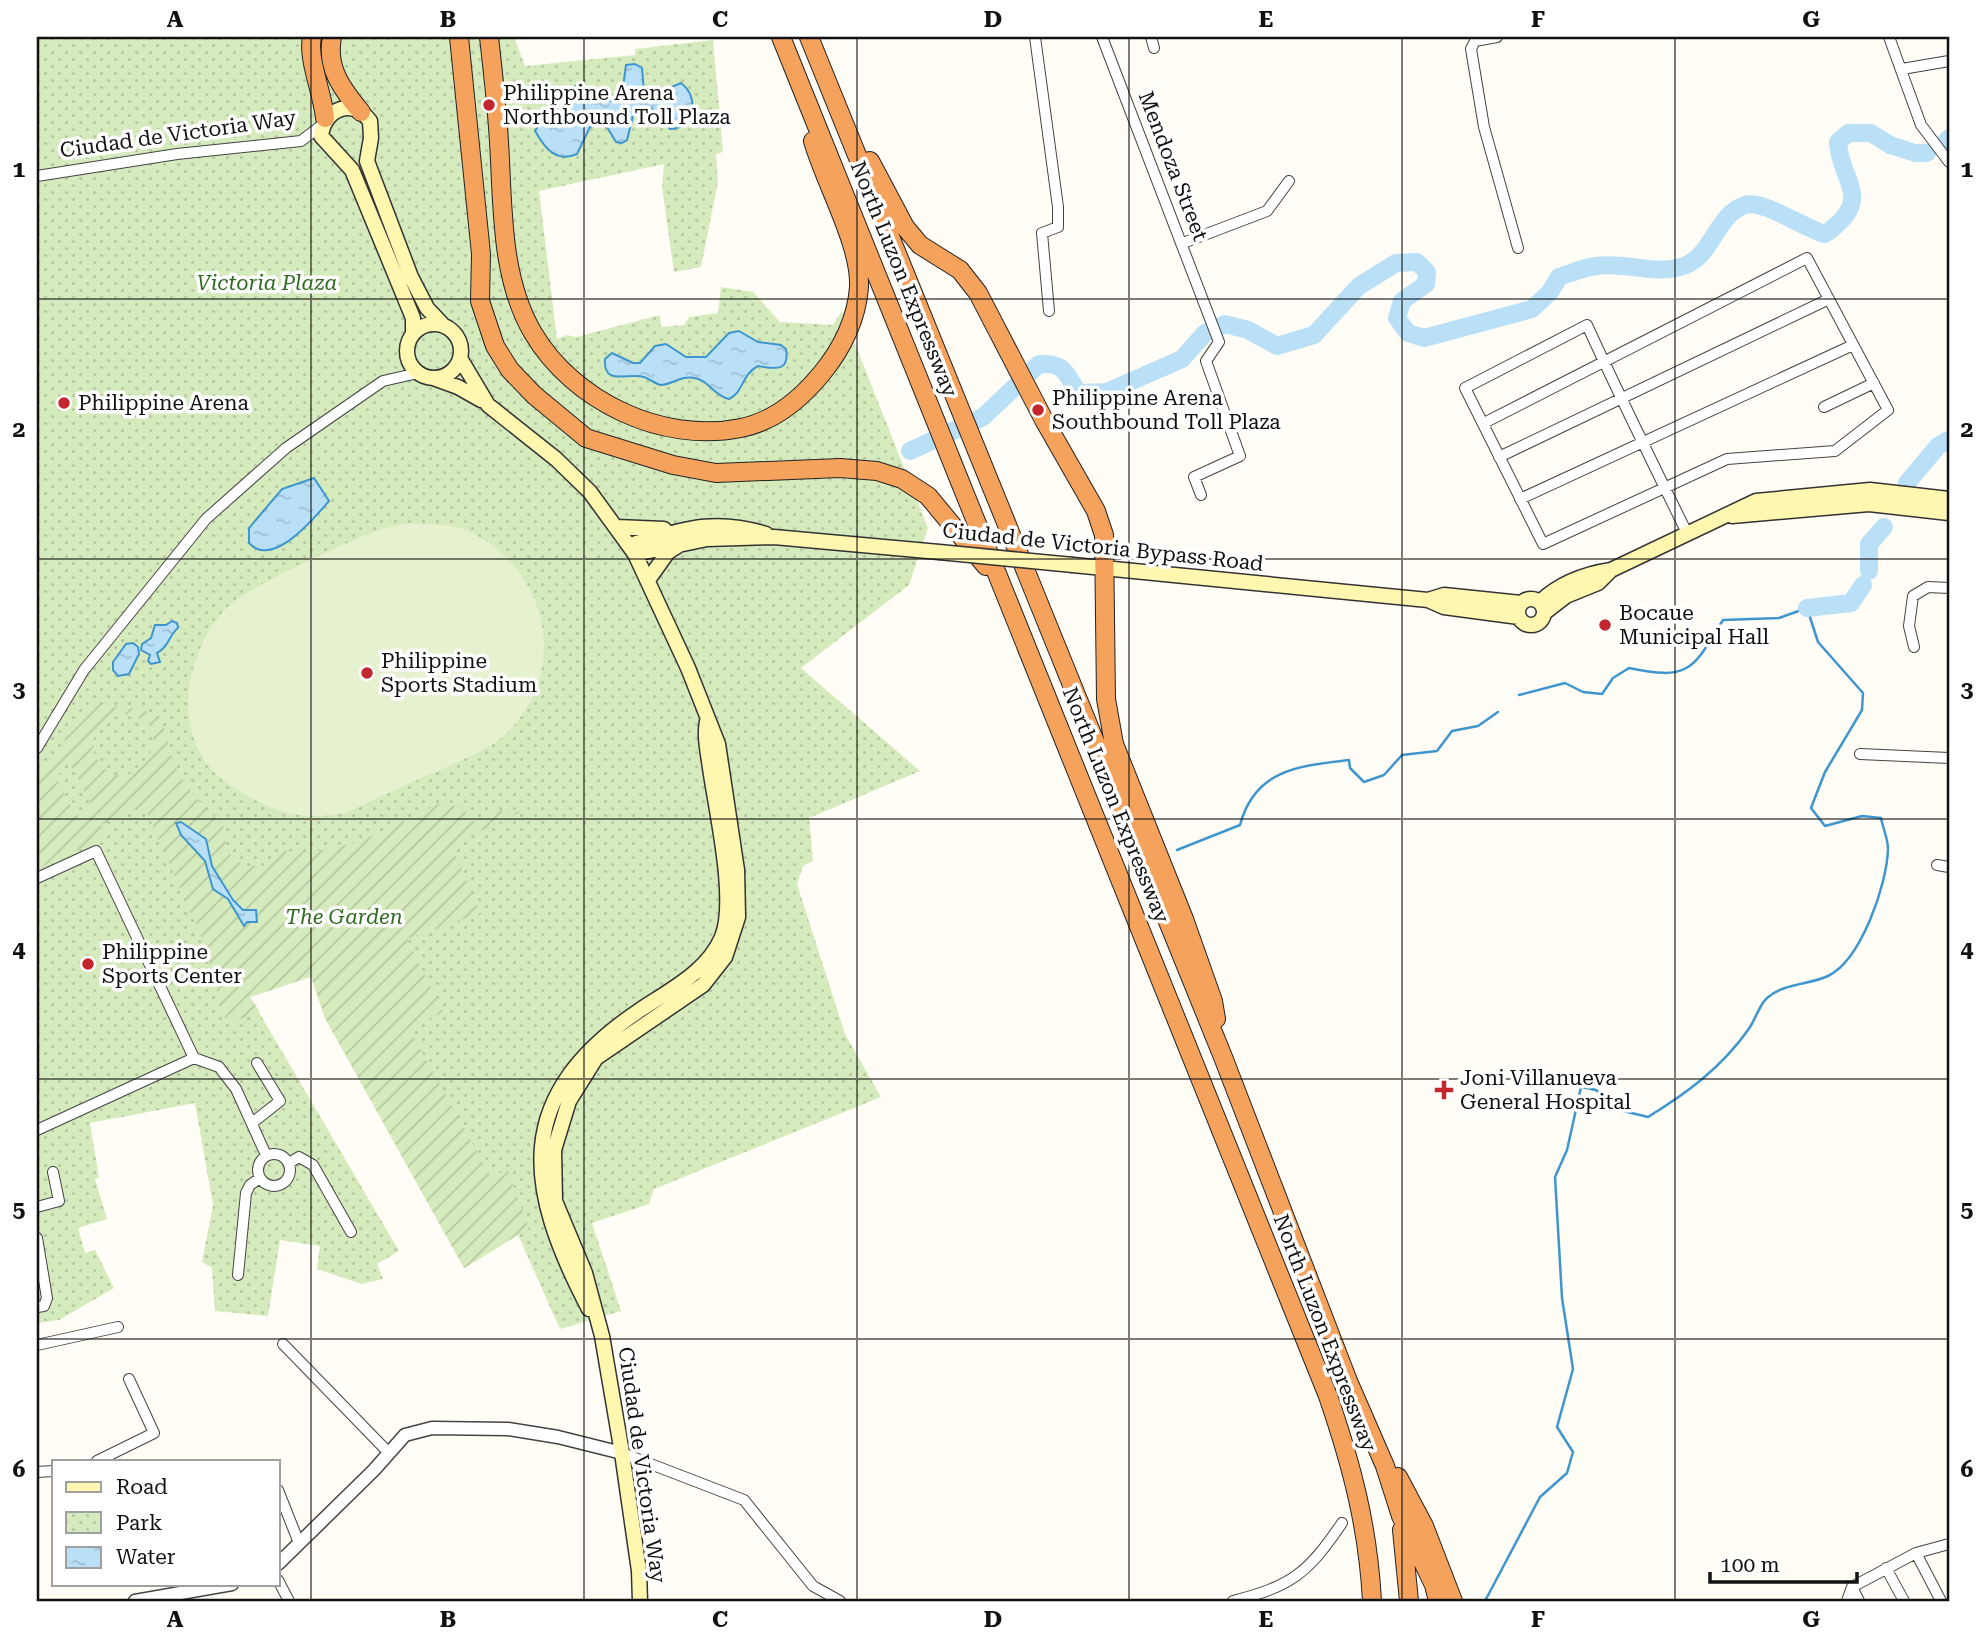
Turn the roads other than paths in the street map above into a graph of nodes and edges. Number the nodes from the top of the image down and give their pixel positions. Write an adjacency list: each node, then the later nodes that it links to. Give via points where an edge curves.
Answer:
1 (312, 37): 18 (highway)
2 (332, 37): 17 (highway, via 329,60 341,88)
3 (458, 37): 51 (highway, via 481,254 480,301 495,346 534,395 586,438 673,465 716,473 840,468 877,471 902,479 928,496)
4 (489, 37): 14 (highway, via 506,251 532,331 553,362 599,401 653,423 684,429 741,428 788,408 829,364 855,315 857,262 820,164)
5 (781, 37): 14 (highway, North Luzon Expressway)
6 (809, 37): 16 (highway, North Luzon Expressway)
7 (1035, 37): 25 (street, via 1058,207 1059,227 1042,233)
8 (1102, 37): 22 (street, Mendoza Street)
9 (1151, 37): 12 (street)
10 (1497, 37): 23 (street, via 1475,41 1471,49 1484,127)
11 (1889, 37): 15 (street)
12 (1154, 48)
13 (1949, 61): 15 (street)
14 (792, 64): 51 (highway, North Luzon Expressway)
15 (1902, 69): 19 (street, via 1921,125)
16 (825, 76): 49 (highway, via 905,227 920,245 960,270 978,293 1096,511 1104,535); 62 (highway, North Luzon Expressway)
17 (361, 112): 18 (main road, via 342,108); 26 (main road, via 371,127 367,161 411,277)
18 (324, 122): 20 (street, Ciudad de Victoria Way, via 302,141); 27 (main road, via 321,136 352,170 413,318)
19 (1949, 162)
20 (37, 176)
21 (1289, 181): 22 (street, via 1268,211)
22 (1182, 243): 40 (street, Mendoza Street, via 1219,342 1206,360 1240,456 1194,477)
23 (1518, 248)
24 (1829, 299): 28 (street); 30 (street, via 1807,258); 33 (street)
25 (1049, 311)
26 (443, 325): 27 (main road, via 424,325); 29 (main road, via 458,338)
27 (413, 333): 31 (main road, via 407,357 410,366)
28 (1853, 345): 32 (street); 37 (street)
29 (460, 358): 31 (main road, via 450,373); 34 (main road, Ciudad de Victoria Way)
30 (1603, 360): 33 (street); 36 (street); 36 (street, via 1587,325 1465,388)
31 (424, 375): 34 (main road, via 458,387); 56 (street, via 383,381 286,448 206,519 84,670)
32 (1874, 383): 35 (street); 39 (street, via 1888,410 1835,451 1727,459)
33 (1622, 398): 37 (street); 38 (street)
34 (488, 405): 45 (main road, Ciudad de Victoria Way, via 556,459)
35 (1824, 407)
36 (1484, 423): 38 (street)
37 (1643, 442): 39 (street); 41 (street)
38 (1499, 457): 41 (street)
39 (1665, 488): 41 (street, via 1543,544); 46 (street)
40 (1201, 495)
41 (1520, 499)
42 (1949, 499): 43 (main road)
43 (1924, 503): 44 (main road); 46 (main road, via 1870,497 1728,516)
44 (1949, 513)
45 (617, 527): 47 (main road); 48 (main road, Ciudad de Victoria Way)
46 (1687, 533): 53 (main road, via 1611,570 1598,583)
47 (681, 536): 48 (main road, Ciudad de Victoria Bypass Road); 49 (main road, Ciudad de Victoria Bypass Road, bridge, via 774,537); 50 (main road)
48 (632, 550): 50 (main road, Ciudad de Victoria Way)
49 (1104, 567): 54 (main road, Ciudad de Victoria Bypass Road, via 1428,600 1444,595); 62 (highway, via 1106,699 1114,744 1213,1001)
50 (649, 580): 82 (main road, Ciudad de Victoria Way, via 707,719 707,745 731,870 723,934 705,973 608,1032 589,1050 566,1078 541,1166 544,1203 571,1275 602,1336)
51 (1004, 587): 100 (highway, North Luzon Expressway, via 1328,1396 1366,1528)
52 (1949, 588): 55 (street, via 1928,587 1913,596 1909,626)
53 (1542, 608): 54 (main road, via 1529,599); 54 (main road, via 1542,620 1532,625)
54 (1520, 610)
55 (1914, 647)
56 (37, 748)
57 (1860, 754): 58 (street)
58 (1949, 758)
59 (1937, 865): 60 (street)
60 (1949, 867)
61 (37, 878): 63 (street, via 96,851)
62 (1223, 1057): 80 (highway, North Luzon Expressway)
63 (194, 1058): 65 (street, via 219,1067); 66 (street)
64 (257, 1063): 65 (street, via 280,1101)
65 (252, 1123): 67 (street)
66 (37, 1130)
67 (266, 1155): 68 (street, via 277,1154); 70 (street, via 259,1163)
68 (289, 1163): 70 (street, via 290,1173 281,1185 270,1186); 72 (street, via 299,1157 313,1166)
69 (53, 1172): 71 (street, via 59,1201)
70 (260, 1178): 74 (street, via 246,1194)
71 (37, 1206)
72 (351, 1232)
73 (37, 1238): 75 (street, via 47,1298 44,1306)
74 (238, 1275)
75 (37, 1307)
76 (118, 1327): 78 (street)
77 (283, 1344): 81 (street)
78 (37, 1345)
79 (129, 1379): 83 (street, via 154,1433)
80 (1348, 1381): 85 (highway, North Luzon Expressway); 103 (highway, via 1381,1433)
81 (388, 1452): 82 (street, via 405,1435 432,1428 508,1429); 87 (street)
82 (622, 1453): 97 (main road, Ciudad de Victoria Way); 98 (street, via 744,1500 813,1586)
83 (99, 1460)
84 (280, 1495): 87 (street)
85 (1401, 1516): 101 (highway, North Luzon Expressway); 102 (highway, North Luzon Expressway)
86 (1342, 1523): 99 (street, via 1298,1578)
87 (299, 1543): 90 (street)
88 (1949, 1544): 89 (street)
89 (1916, 1553): 91 (street); 107 (street)
90 (280, 1562)
91 (1886, 1568): 94 (street); 106 (street)
92 (280, 1584): 96 (street)
93 (221, 1586): 95 (street)
94 (1852, 1587): 104 (street); 105 (street)
95 (135, 1601)
96 (289, 1601)
97 (640, 1601)
98 (840, 1601)
99 (1233, 1601)
100 (1372, 1601)
101 (1409, 1601)
102 (1438, 1601)
103 (1453, 1601)
104 (1847, 1601)
105 (1859, 1601)
106 (1904, 1601)
107 (1941, 1601)

